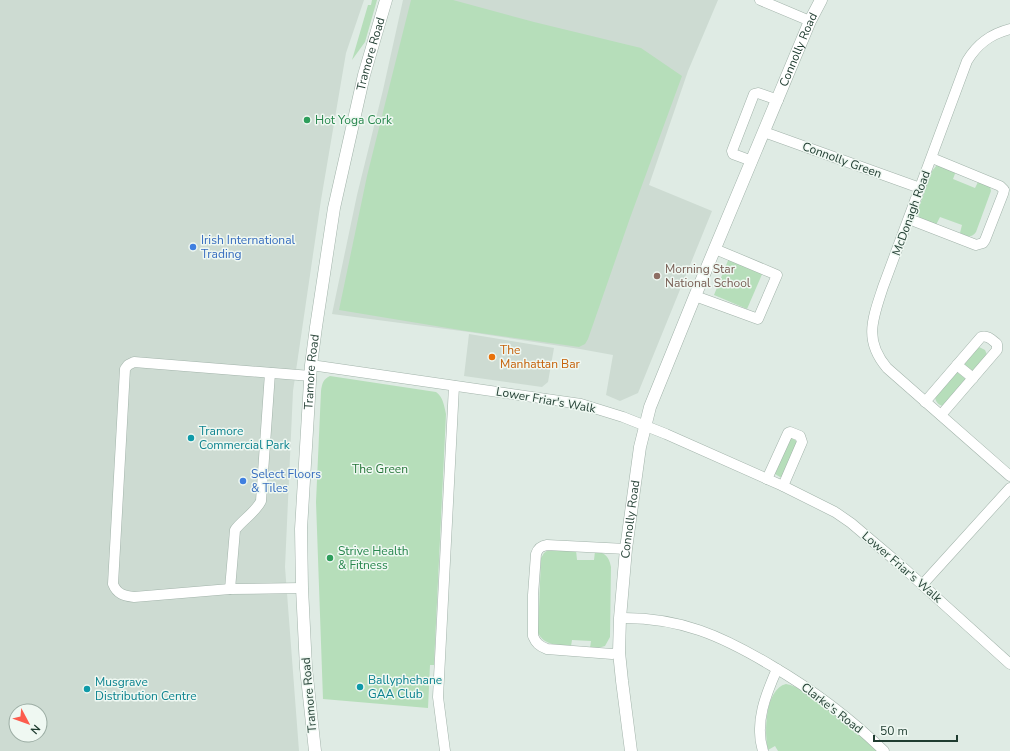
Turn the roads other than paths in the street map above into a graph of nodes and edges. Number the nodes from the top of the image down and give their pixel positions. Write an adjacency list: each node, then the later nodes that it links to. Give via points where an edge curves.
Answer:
1 (386, 0): 15 (street, Tramore Road, via 362,83 334,208)
2 (760, 0): 4 (street)
3 (821, 0): 4 (street, Connolly Road)
4 (810, 22): 6 (street, Connolly Road)
5 (1010, 29): 8 (street, McDonagh Road, via 986,39 971,54)
6 (778, 100): 7 (street, Connolly Road); 9 (street, Connolly Road, via 754,94 732,151 733,154)
7 (764, 132): 9 (street, Connolly Road); 10 (street, Connolly Green)
8 (932, 158): 10 (street, McDonagh Road); 11 (street, via 1000,186 1004,190 986,240 976,245)
9 (752, 161): 12 (street, Connolly Road)
10 (920, 188): 11 (street, McDonagh Road)
11 (909, 219): 19 (street, McDonagh Road, via 873,318 872,335 881,361)
12 (715, 249): 13 (street, Connolly Road); 13 (street, via 777,275 758,319)
13 (695, 296): 21 (street, Connolly Road, via 650,407)
14 (957, 364): 17 (street); 17 (street, via 982,337 988,337 994,342 998,346 997,350); 19 (street)
15 (311, 370): 16 (street, Lower Friar's Walk); 18 (street, Lower Friar's Walk); 28 (street, Tramore Road, via 301,529)
16 (270, 373): 29 (street, via 261,501 235,530); 29 (street, Lower Friar's Walk, via 134,362 125,369 113,584 115,590 120,594 134,597)
17 (973, 378): 20 (street)
18 (454, 386): 21 (street, Lower Friar's Walk, via 581,404); 35 (street, via 438,697)
19 (925, 402): 20 (street, McDonagh Road)
20 (941, 415): 22 (street, McDonagh Road)
21 (645, 426): 23 (street, Lower Friar's Walk); 26 (street, Connolly Road)
22 (1010, 476)
23 (767, 479): 24 (street, Lower Friar's Walk); 24 (street, via 788,433 800,436 802,442)
24 (783, 486): 27 (street, Lower Friar's Walk, via 835,512 851,523)
25 (1010, 488): 27 (street)
26 (626, 549): 30 (street, Connolly Road); 31 (street, via 542,546 536,554 532,595 533,636 540,647 612,654)
27 (922, 585): 32 (street, Lower Friar's Walk)
28 (302, 588): 29 (street); 34 (street, Tramore Road, via 306,668)
29 (230, 589)
30 (620, 618): 31 (street, Connolly Road); 33 (street, Clarke's Road, via 656,620 698,630 742,648)
31 (619, 652): 36 (street, Connolly Road)
32 (1010, 664)
33 (777, 669): 37 (street, via 768,689 760,720); 38 (street, Clarke's Road, via 807,687 850,719)
34 (315, 751)
35 (444, 751)
36 (631, 751)
37 (763, 751)
38 (884, 751)

